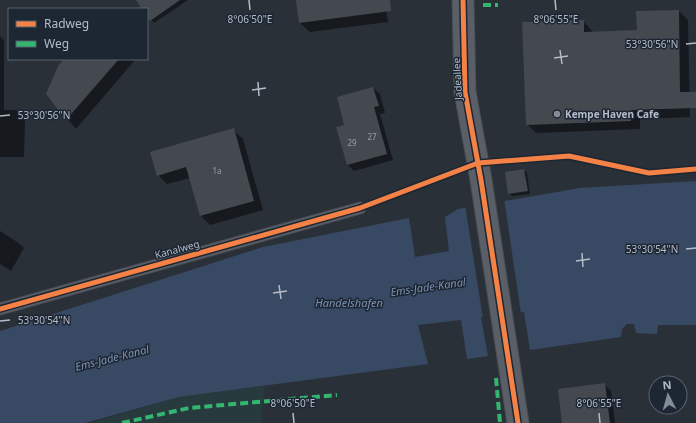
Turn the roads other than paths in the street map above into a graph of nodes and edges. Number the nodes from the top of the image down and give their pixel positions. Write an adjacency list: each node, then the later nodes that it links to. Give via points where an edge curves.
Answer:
1 (463, 0): 4 (street, Jadeallee, via 465,92)
2 (360, 208): 3 (lane, Kanalweg)
3 (0, 309)
4 (518, 423)

